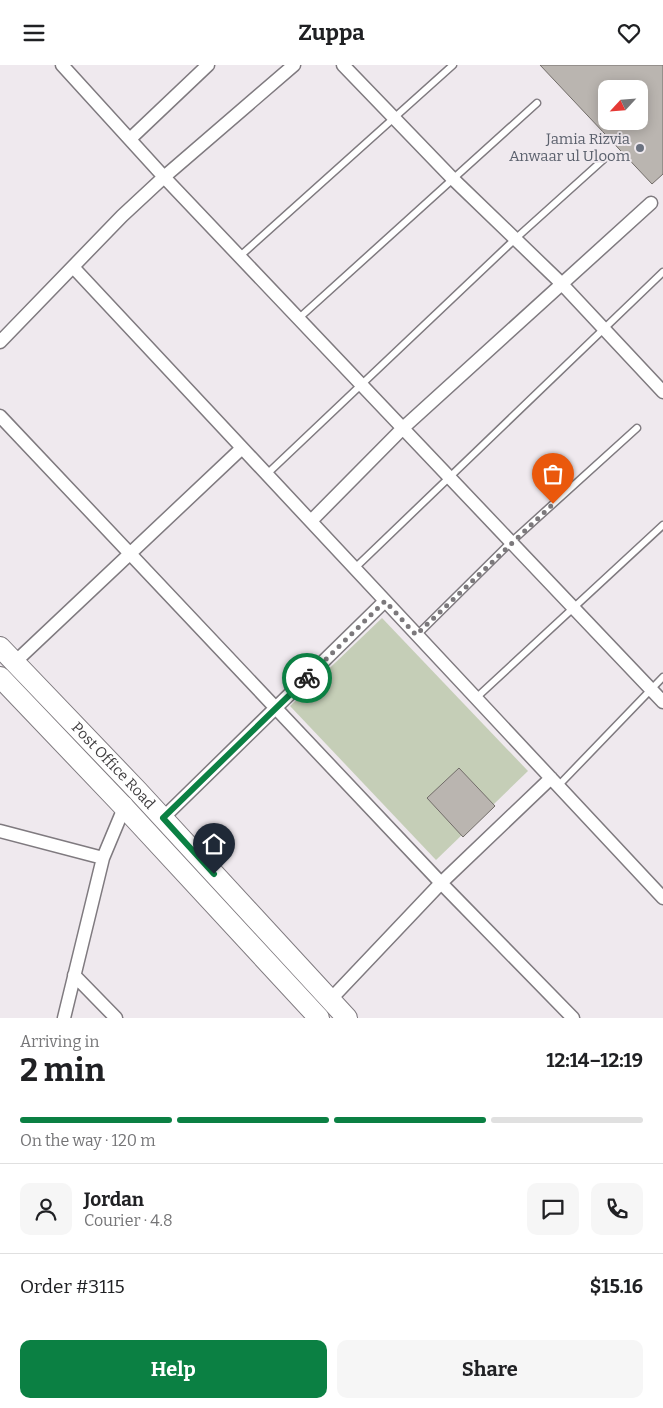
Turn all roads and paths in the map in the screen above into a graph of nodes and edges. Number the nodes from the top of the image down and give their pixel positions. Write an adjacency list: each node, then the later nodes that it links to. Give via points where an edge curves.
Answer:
1 (208, 65): 8 (street)
2 (294, 65): 10 (street)
3 (343, 65): 7 (street)
4 (453, 65): 7 (lane)
5 (67, 67): 8 (street)
6 (537, 103): 11 (lane)
7 (395, 118): 11 (street); 14 (lane)
8 (130, 139): 10 (street)
9 (604, 159): 13 (lane)
10 (164, 177): 14 (street); 15 (street)
11 (452, 178): 13 (street); 18 (lane)
12 (651, 203): 17 (street)
13 (514, 240): 17 (street); 21 (lane)
14 (239, 257): 18 (street)
15 (73, 267): 20 (street); 26 (street)
16 (663, 272): 19 (lane)
17 (561, 283): 19 (street); 24 (street)
18 (298, 319): 21 (street)
19 (604, 329): 22 (street); 28 (lane)
20 (0, 342)
21 (362, 385): 24 (street); 27 (lane)
22 (663, 392)
23 (0, 416): 32 (street)
24 (403, 428): 28 (street); 29 (street)
25 (637, 428): 31 (lane)
26 (242, 448): 27 (street); 32 (street)
27 (267, 474): 29 (street)
28 (450, 477): 31 (street); 33 (lane)
29 (311, 521): 33 (street)
30 (663, 525): 35 (lane)
31 (511, 542): 35 (street); 36 (lane)
32 (130, 554): 38 (street); 44 (street)
33 (355, 568): 34 (street)
34 (385, 601): 36 (street); 44 (street)
35 (574, 608): 41 (street); 42 (lane)
36 (416, 635): 42 (street)
37 (0, 647): 38 (main road, Post Office Road)
38 (14, 663): 46 (main road, Post Office Road)
39 (0, 677): 47 (main road, Post Office Road)
40 (663, 677): 41 (lane)
41 (651, 689): 43 (street); 45 (lane)
42 (476, 698): 45 (street)
43 (663, 702)
44 (276, 709): 48 (street); 51 (street)
45 (555, 782): 51 (street); 52 (street)
46 (138, 790): 47 (street); 48 (main road, Post Office Road)
47 (123, 806): 50 (street); 57 (main road, Post Office Road)
48 (163, 818): 54 (main road, Post Office Road)
49 (0, 831): 50 (street)
50 (103, 858): 53 (street)
51 (441, 883): 54 (street); 58 (street)
52 (663, 898)
53 (74, 975): 55 (street); 56 (street)
54 (339, 1012)
55 (64, 1018)
56 (116, 1018)
57 (319, 1018)
58 (573, 1018)

